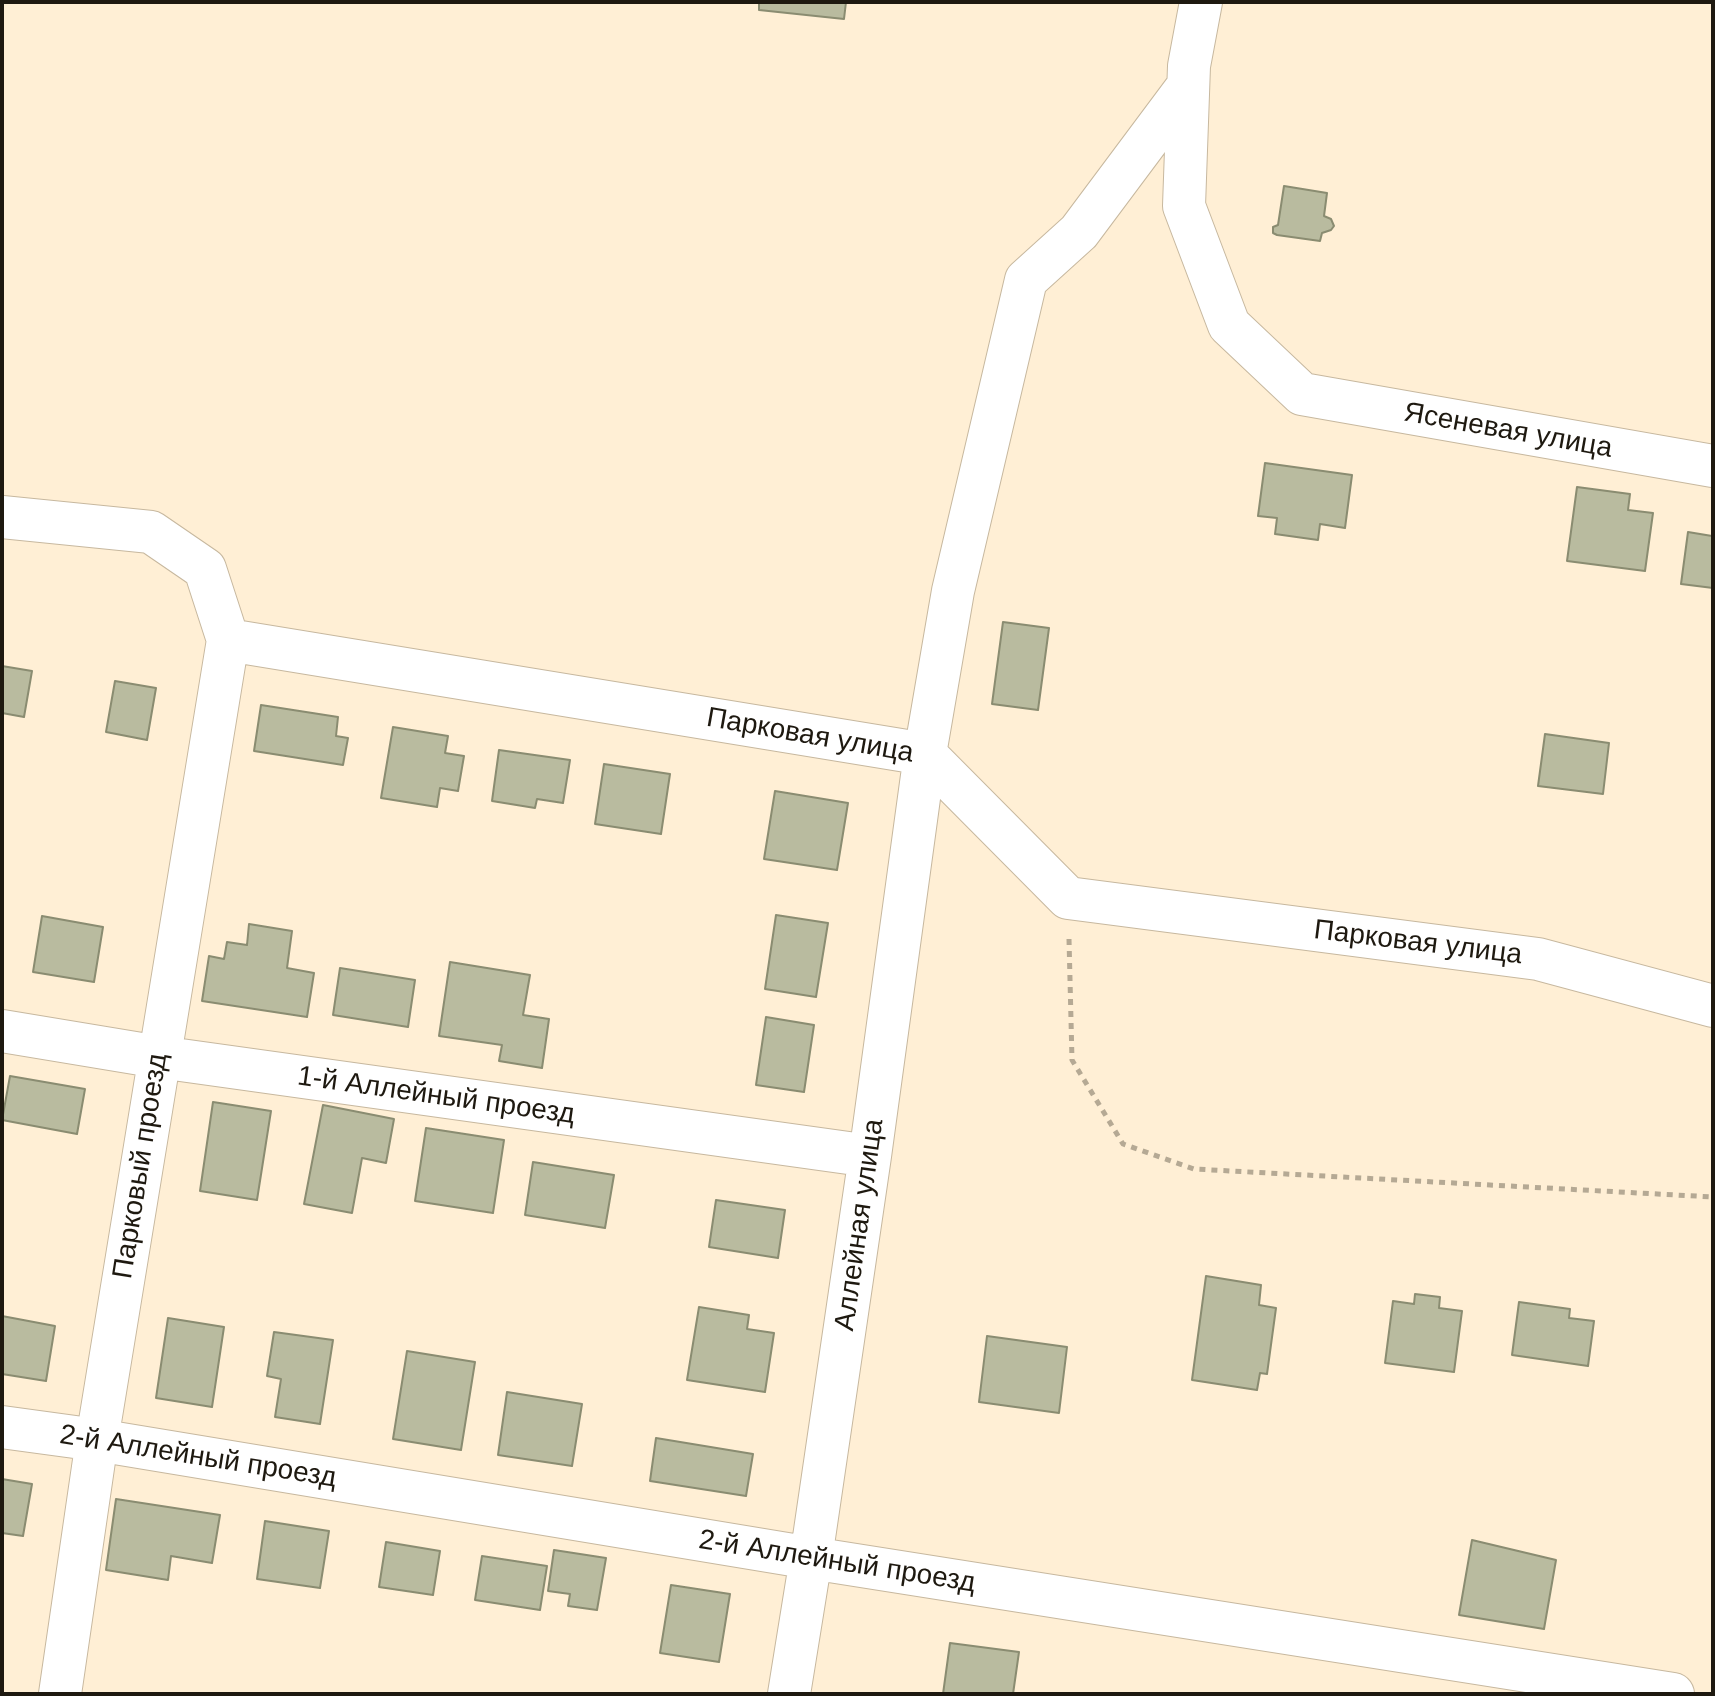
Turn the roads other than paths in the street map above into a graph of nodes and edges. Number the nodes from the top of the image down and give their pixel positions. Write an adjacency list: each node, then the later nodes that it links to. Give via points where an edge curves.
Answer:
1 (1201, 2): 2 (street)
2 (1188, 86): 3 (street, Ясеневая улица, via 1184,206 1229,325 1302,394); 6 (street, Аллейная улица, via 1079,232 1026,280 953,591)
3 (1713, 466)
4 (2, 517): 5 (street, via 151,532 205,569)
5 (228, 640): 6 (street, Парковая улица); 9 (street, Парковый проезд)
6 (925, 754): 7 (street, Парковая улица, via 1068,898 1538,959); 10 (street, Аллейная улица)
7 (1713, 1006)
8 (2, 1031): 9 (street, 1-й Аллейный проезд)
9 (159, 1057): 10 (street, 1-й Аллейный проезд); 12 (street, Парковый проезд)
10 (870, 1156): 13 (street, Аллейная улица)
11 (2, 1427): 12 (street, 2-й Аллейный проезд)
12 (97, 1440): 13 (street, 2-й Аллейный проезд); 14 (street, Парковый проезд)
13 (811, 1558): 15 (street, Аллейная улица); 16 (street, 2-й Аллейный проезд)
14 (60, 1694)
15 (789, 1694)
16 (1673, 1694)

